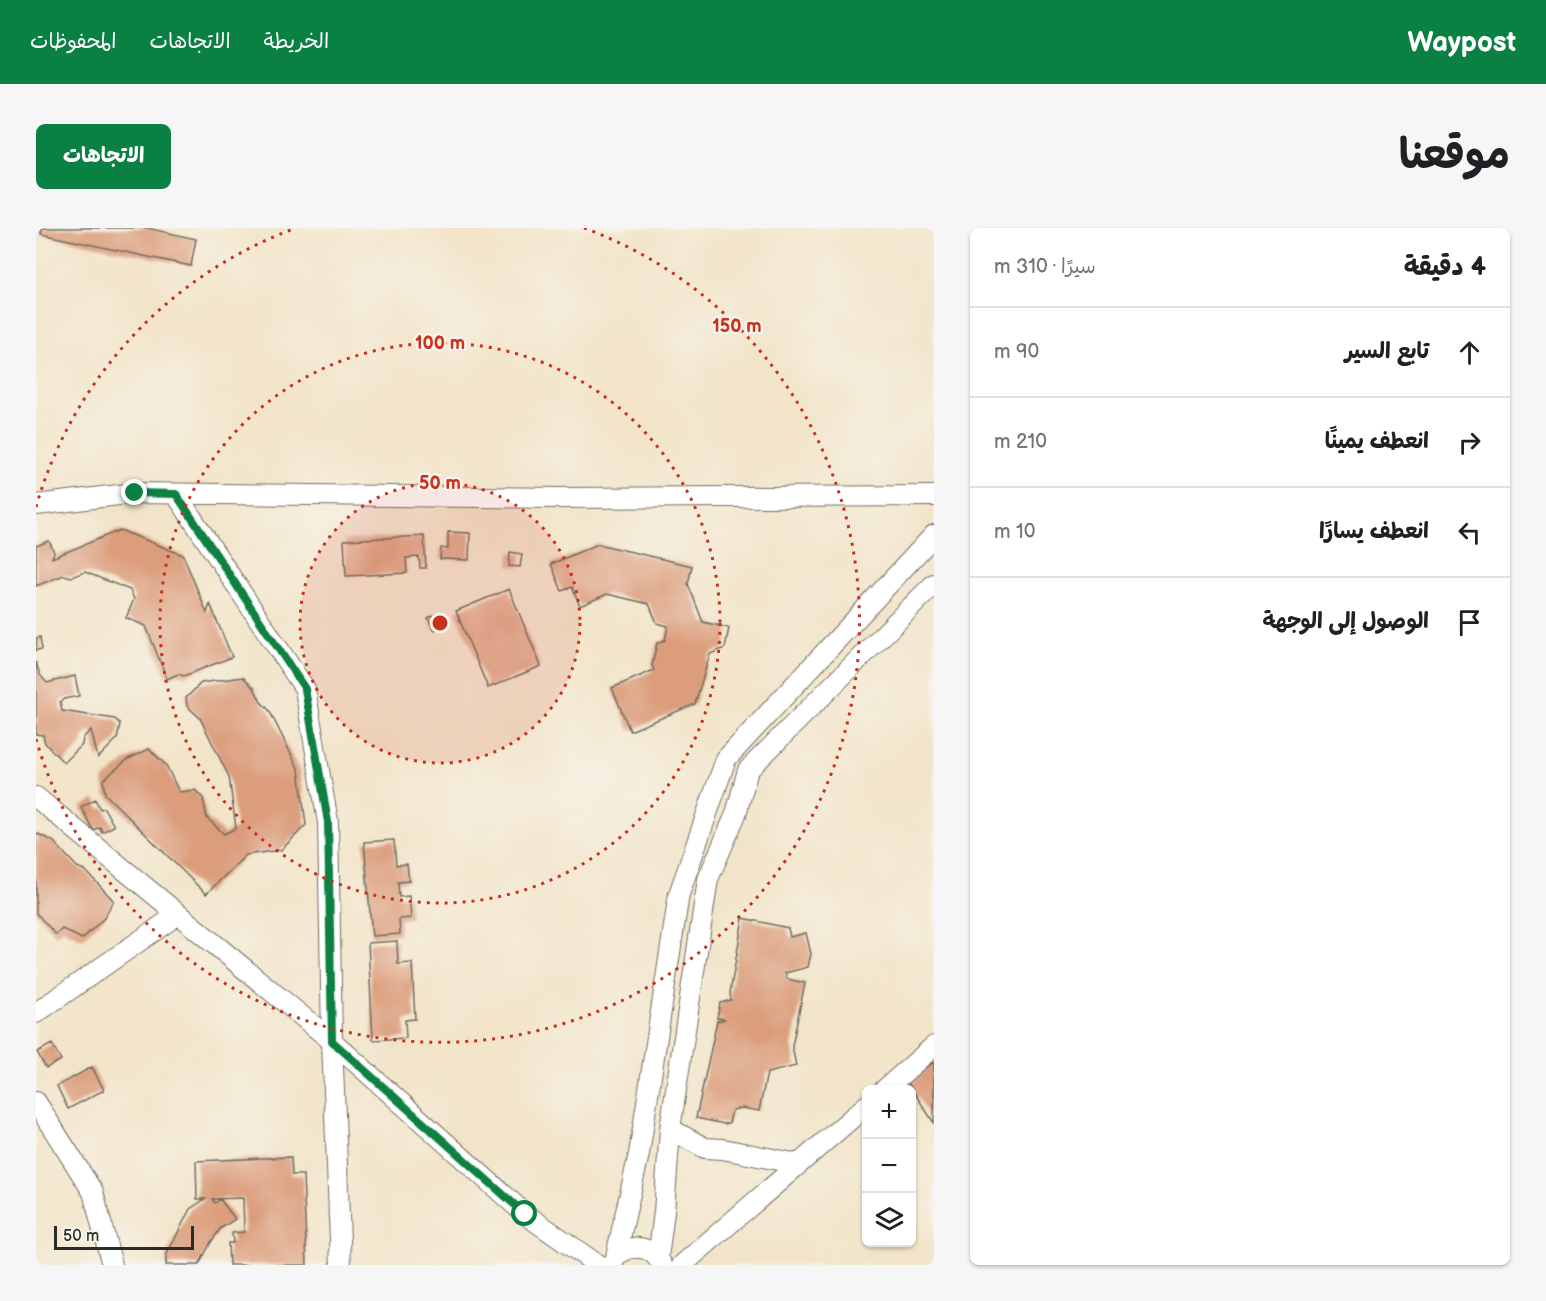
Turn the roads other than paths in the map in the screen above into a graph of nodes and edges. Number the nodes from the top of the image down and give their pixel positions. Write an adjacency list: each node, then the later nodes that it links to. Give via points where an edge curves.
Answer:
1 (176, 494): 2 (street); 3 (street, via 135,493); 9 (street, via 305,689 328,822)
2 (934, 496)
3 (36, 505)
4 (934, 535): 16 (street, via 726,759 679,894 639,1154)
5 (934, 584): 14 (street, via 748,770 736,814 708,879)
6 (36, 797): 7 (street)
7 (177, 915): 8 (street); 9 (street)
8 (36, 1013)
9 (332, 1041): 19 (street); 20 (street, via 525,1214)
10 (934, 1046): 11 (street)
11 (889, 1085)
12 (36, 1102): 18 (street, via 93,1192)
13 (862, 1109): 15 (street)
14 (670, 1129): 15 (street, via 705,1148); 17 (street)
15 (798, 1164): 21 (street)
16 (613, 1261): 17 (street, via 623,1251 641,1247 650,1250)
17 (660, 1262)
18 (112, 1265)
19 (341, 1265)
20 (597, 1265)
21 (682, 1265)

